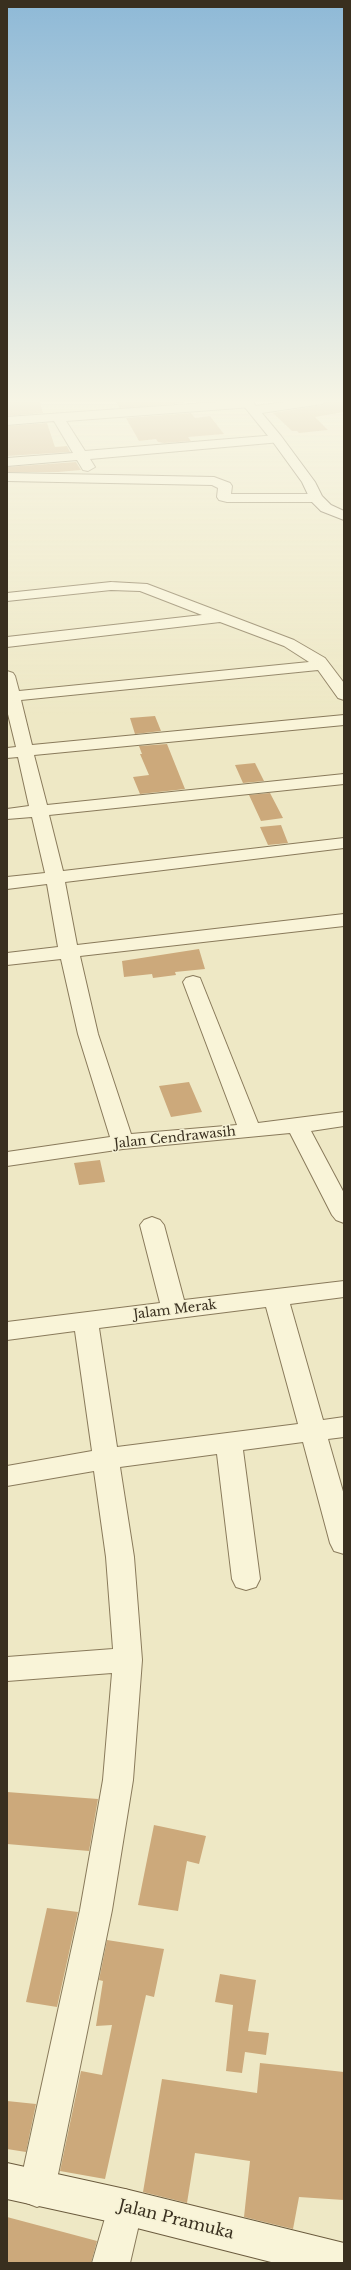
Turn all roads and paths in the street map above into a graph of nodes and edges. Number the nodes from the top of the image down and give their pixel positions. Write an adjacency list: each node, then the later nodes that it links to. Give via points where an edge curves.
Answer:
1 (324, 506): 2 (street)
2 (344, 516)
3 (7, 597): 4 (street, via 128,585 142,586)
4 (221, 618): 5 (street); 6 (street, via 288,643)
5 (7, 642)
6 (322, 665): 8 (street); 9 (street)
7 (7, 676): 8 (street)
8 (9, 696): 11 (street)
9 (344, 696)
10 (344, 720): 11 (street)
11 (16, 752): 13 (street)
12 (344, 780): 13 (street)
13 (38, 811): 14 (street); 16 (street)
14 (7, 814)
15 (344, 843): 16 (street)
16 (55, 877): 17 (street); 19 (street)
17 (7, 883)
18 (344, 920): 19 (street)
19 (69, 953): 20 (street); 25 (street, via 88,1034)
20 (7, 959)
21 (194, 982): 24 (street)
22 (344, 1120): 23 (street, Jalan Cendrawasih)
23 (297, 1126): 24 (street, Jalan Cendrawasih); 27 (street)
24 (250, 1131): 25 (street, Jalan Cendrawasih)
25 (123, 1142): 26 (street, Jalan Cendrawasih)
26 (7, 1159)
27 (344, 1215)
28 (152, 1226): 31 (street)
29 (344, 1289): 30 (street, Jalam Merak)
30 (276, 1298): 31 (street, Jalam Merak); 35 (street)
31 (174, 1310): 32 (street, Jalam Merak)
32 (86, 1321): 33 (street, Jalam Merak); 37 (street)
33 (7, 1331)
34 (344, 1427): 35 (street)
35 (314, 1431): 36 (street); 39 (street)
36 (230, 1444): 37 (street); 40 (street)
37 (105, 1459): 38 (street); 41 (street, via 120,1557)
38 (7, 1476)
39 (344, 1543)
40 (246, 1579)
41 (128, 1660): 42 (street); 43 (street, via 116,1795 96,1910)
42 (7, 1669)
43 (22, 2185): 44 (street, Jalan Pramuka)
44 (125, 2207): 45 (street, Jalan Pramuka); 46 (street)
45 (344, 2262)
46 (111, 2263)

